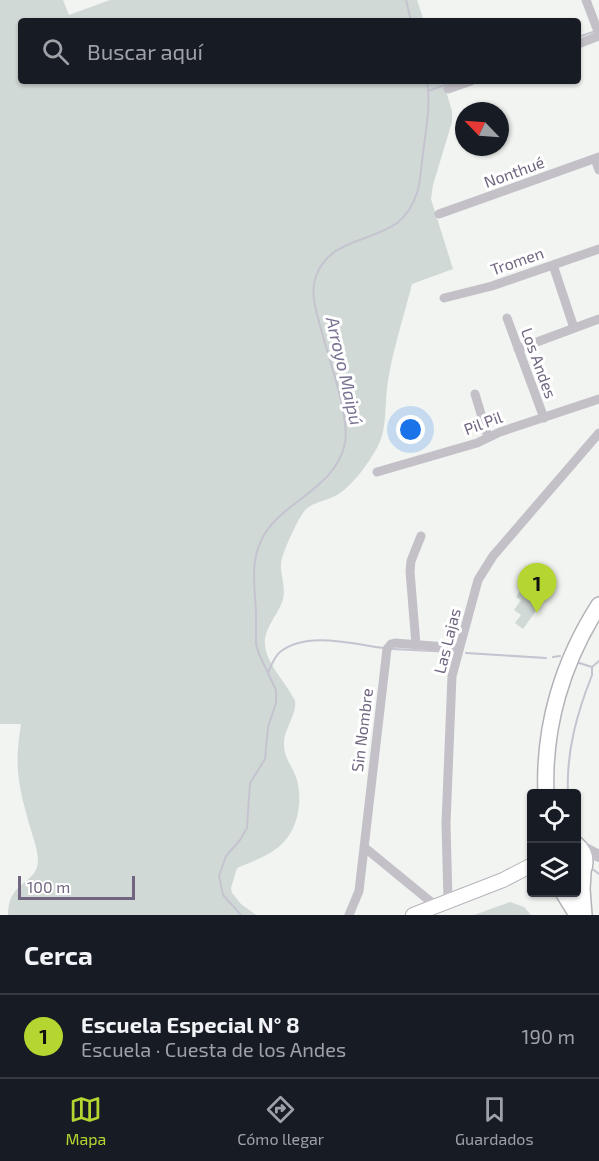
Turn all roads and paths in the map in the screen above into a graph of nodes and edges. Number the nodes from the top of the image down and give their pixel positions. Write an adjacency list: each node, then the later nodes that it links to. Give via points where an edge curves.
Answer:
1 (586, 0): 2 (street)
2 (599, 35): 3 (street)
3 (581, 43)
4 (462, 84): 5 (street)
5 (448, 89)
6 (597, 158): 7 (street); 8 (street, Nonthué)
7 (599, 171)
8 (440, 214)
9 (599, 249): 10 (street, Tromen)
10 (553, 265): 11 (street, Tromen); 14 (street)
11 (444, 298)
12 (507, 318): 15 (street, Los Andes)
13 (599, 319): 14 (street)
14 (574, 328): 15 (street)
15 (518, 349): 18 (street, Los Andes)
16 (475, 394): 20 (street)
17 (599, 399): 18 (street, Pil Pil)
18 (544, 418): 20 (street, Pil Pil)
19 (599, 433): 25 (street, Las Lajas, via 486,565)
20 (488, 437): 21 (street, Pil Pil)
21 (377, 472)
22 (422, 536): 24 (street, via 410,571)
23 (599, 605): 26 (main road, via 574,650 558,691 548,748)
24 (416, 645): 25 (street, Sin Nombre); 27 (street, Sin Nombre, via 393,643 387,649)
25 (459, 648): 36 (street, Las Lajas, via 451,688)
26 (546, 789)
27 (364, 847): 36 (street); 37 (street, Sin Nombre, via 359,891)
28 (581, 847): 30 (street)
29 (581, 849): 32 (main road)
30 (599, 856)
31 (527, 867): 34 (main road)
32 (586, 871): 40 (main road)
33 (527, 878): 34 (main road)
34 (503, 880): 36 (main road)
35 (566, 897): 39 (main road)
36 (442, 904): 38 (main road)
37 (349, 915)
38 (413, 915)
39 (577, 915)
40 (584, 915)

